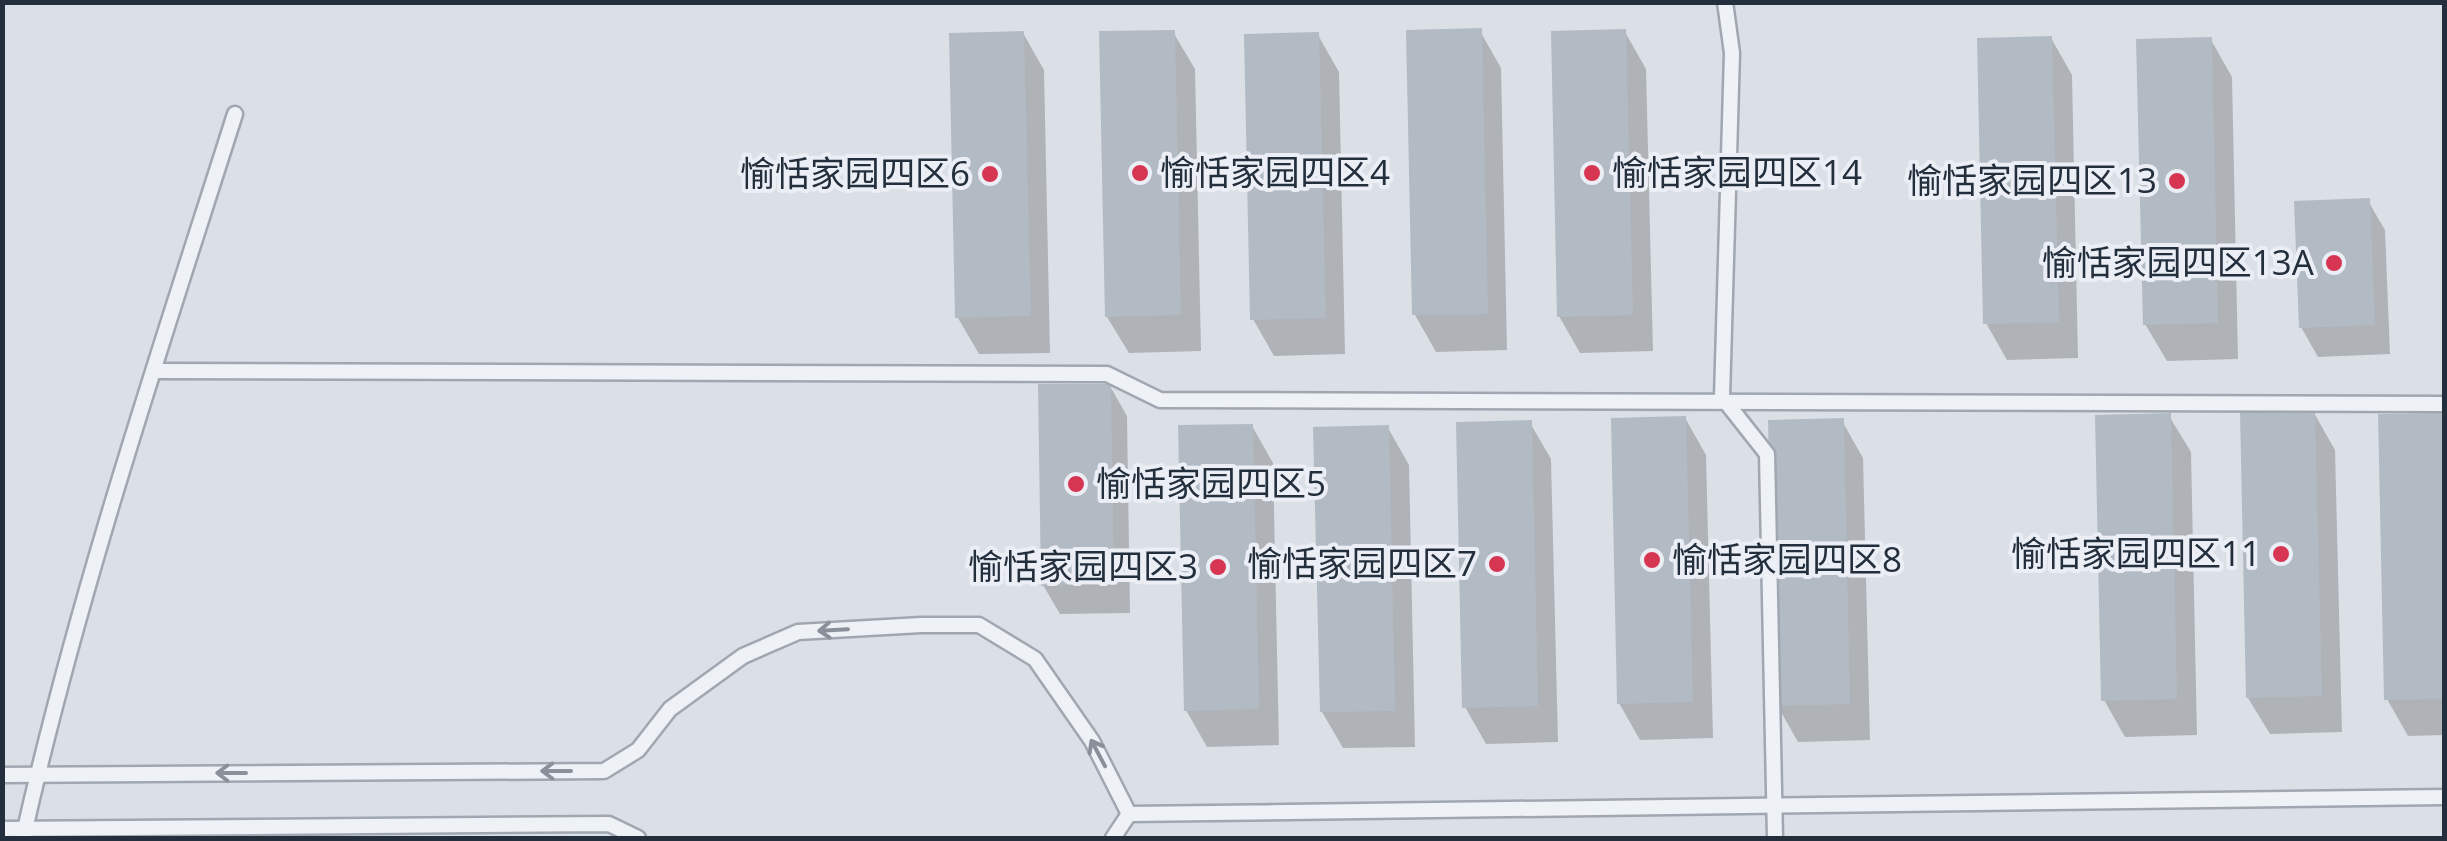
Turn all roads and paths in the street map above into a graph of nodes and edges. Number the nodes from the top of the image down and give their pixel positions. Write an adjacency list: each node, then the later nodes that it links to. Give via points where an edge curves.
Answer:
1 (1725, 2): 4 (lane, via 1732,54)
2 (235, 114): 3 (lane)
3 (154, 371): 4 (lane, via 1106,374 1160,400); 6 (lane)
4 (1726, 402): 5 (lane); 9 (lane, via 1767,454)
5 (2444, 404)
6 (36, 774): 7 (lane); 10 (lane, one-way to 6, via 1092,741 1035,659 979,626 798,632 743,656 670,709 638,750 604,771); 12 (lane)
7 (2, 775)
8 (2444, 798): 9 (lane)
9 (1774, 806): 10 (lane); 15 (lane)
10 (1129, 814): 14 (lane)
11 (2, 829): 12 (lane)
12 (24, 834): 13 (lane, via 609,824)
13 (638, 838)
14 (1113, 838)
15 (1775, 838)

